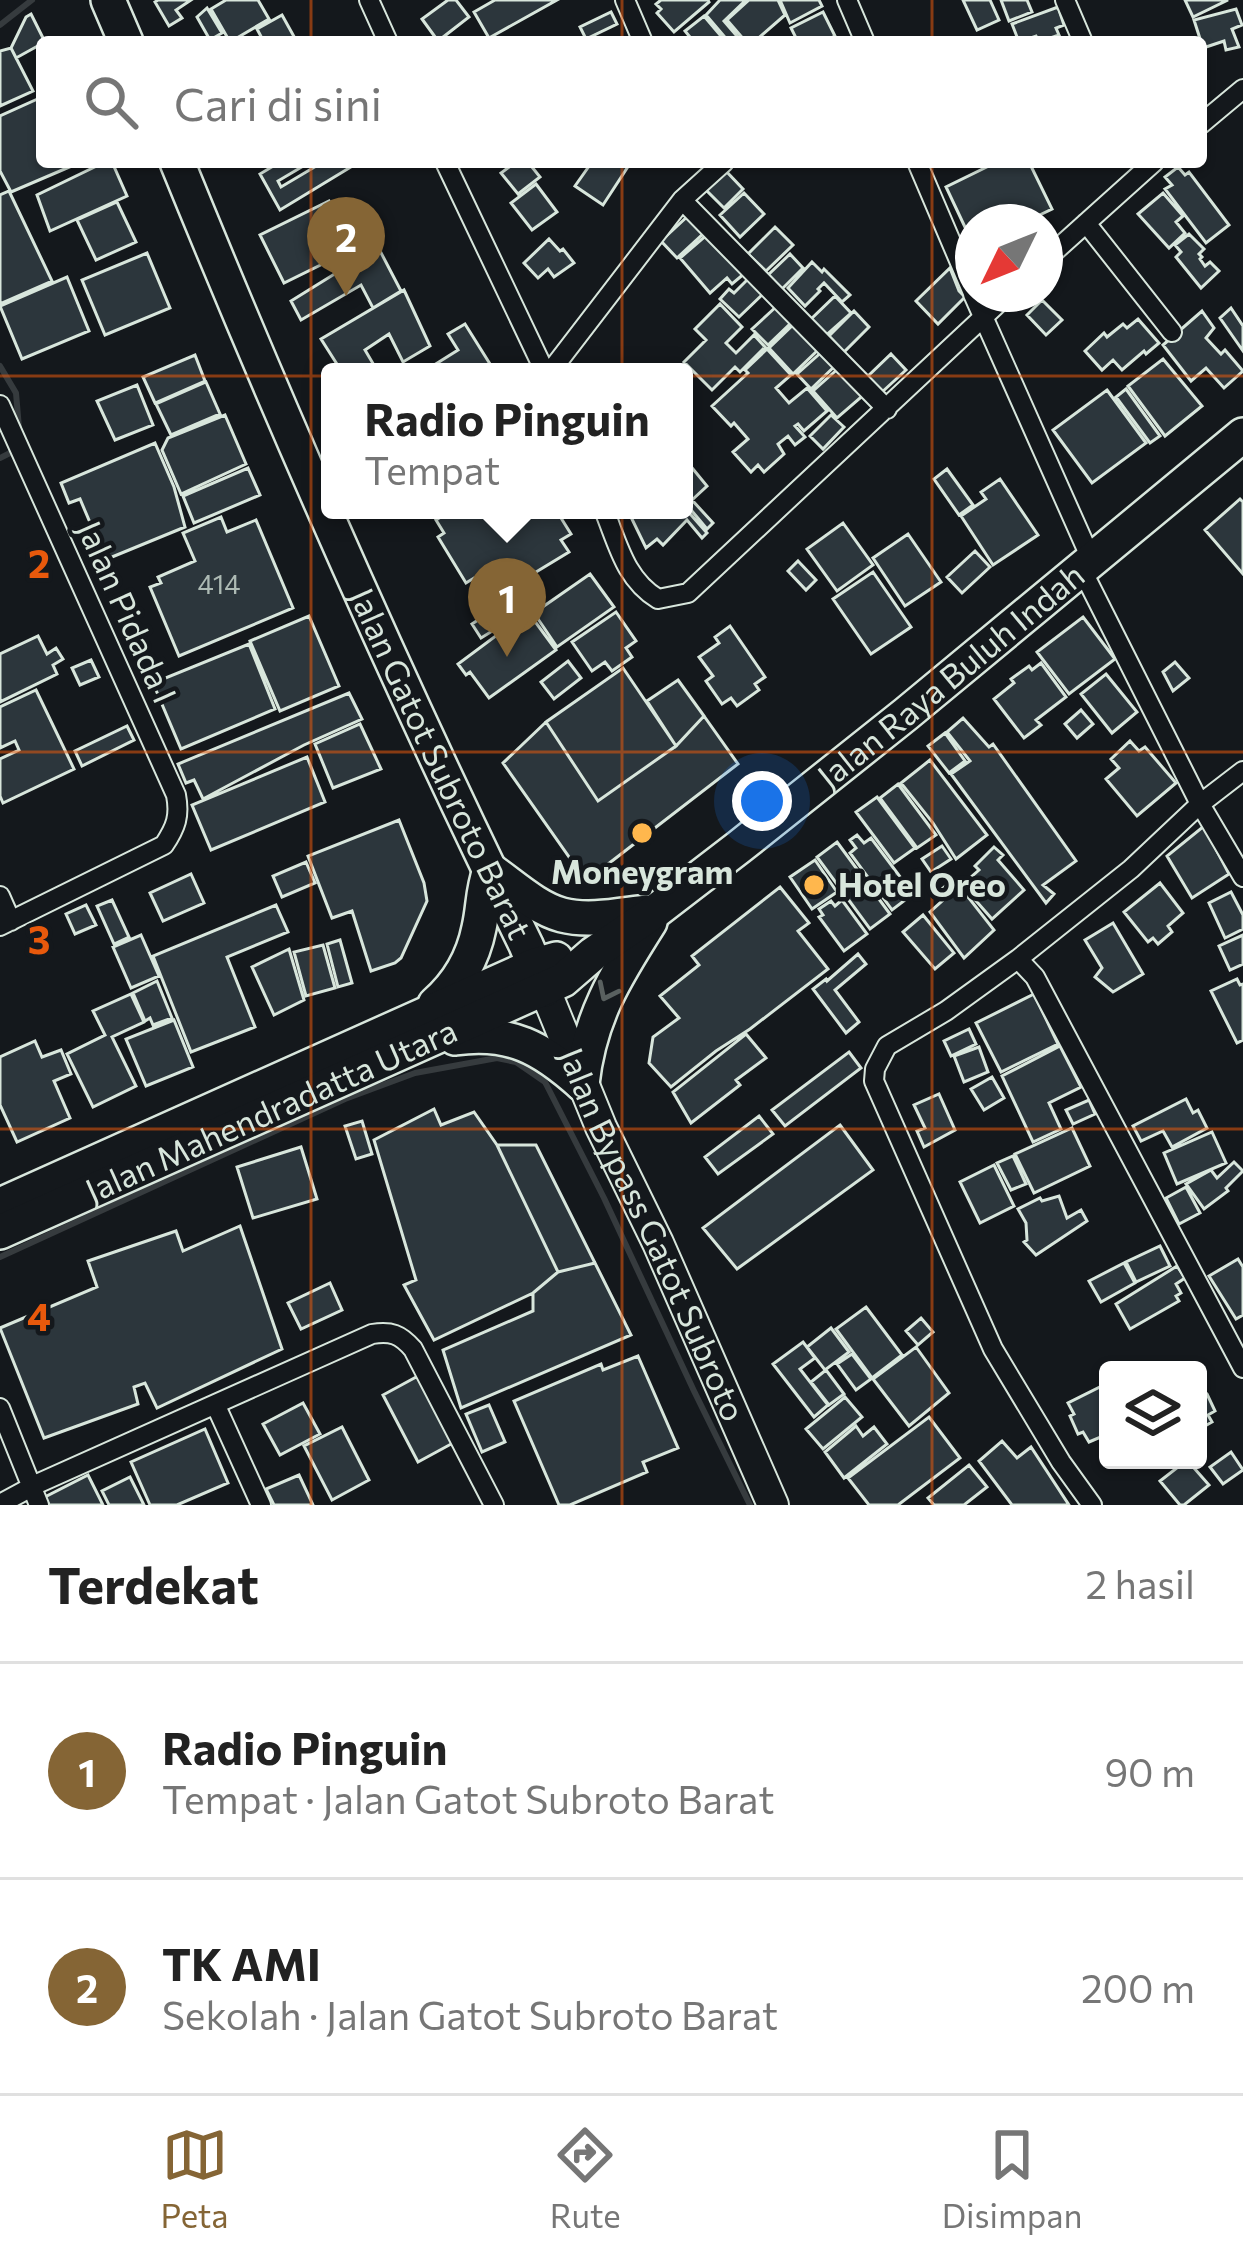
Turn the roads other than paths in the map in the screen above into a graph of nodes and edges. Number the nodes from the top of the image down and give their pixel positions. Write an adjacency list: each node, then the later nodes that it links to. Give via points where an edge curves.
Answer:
1 (108, 0): 6 (highway)
2 (369, 0): 7 (street)
3 (625, 0): 8 (street)
4 (847, 0): 9 (street)
5 (1065, 0): 10 (street)
6 (123, 36)
7 (385, 36)
8 (640, 36)
9 (862, 36)
10 (1080, 36)
11 (1243, 89): 12 (street)
12 (1207, 119)
13 (179, 168): 31 (highway, Jalan Gatot Subroto Barat)
14 (448, 168): 26 (street)
15 (919, 168): 21 (street)
16 (1142, 168): 19 (street)
17 (702, 170): 18 (street)
18 (682, 200): 27 (street); 29 (street)
19 (1085, 223): 20 (street); 25 (street)
20 (1063, 243)
21 (955, 252)
22 (981, 312): 24 (street)
23 (988, 312): 24 (street)
24 (983, 317): 29 (street); 34 (street)
25 (1172, 332)
26 (543, 363)
27 (554, 363)
28 (0, 405): 41 (street, Jalan Pidada I, via 179,813 164,845)
29 (887, 409): 33 (street, via 688,593 658,599 632,578)
30 (1243, 434): 34 (highway, Jalan Raya Buluh Indah)
31 (321, 503)
32 (328, 519): 37 (highway, Jalan Gatot Subroto Barat)
33 (608, 519)
34 (1087, 566): 36 (street); 40 (highway, Jalan Raya Buluh Indah)
35 (1243, 771): 36 (street)
36 (1199, 804): 38 (street); 42 (street)
37 (490, 870): 40 (highway, via 564,916); 43 (highway, Jalan Gatot Subroto Barat); 44 (highway, via 466,964)
38 (1243, 877)
39 (0, 896): 41 (street)
40 (657, 910): 43 (highway, Jalan Raya Buluh Indah, via 582,966); 45 (highway, one-way to 45, via 604,996)
41 (5, 924)
42 (1018, 959): 48 (street, via 1035,977); 56 (street, via 887,1046 874,1081 993,1349)
43 (540, 978): 44 (highway, Jalan Mahendradatta Utara); 45 (main road, Jalan Bypass Gatot Subroto)
44 (425, 1029): 45 (highway, via 491,1034 546,1053); 46 (highway, Jalan Mahendradatta Utara); 47 (highway, Jalan Mahendradatta Utara)
45 (582, 1084): 55 (main road, Jalan Bypass Gatot Subroto)
46 (0, 1205)
47 (0, 1232)
48 (1243, 1368)
49 (216, 1406): 51 (street); 53 (street); 54 (street, via 387,1331 413,1349)
50 (0, 1408): 51 (street)
51 (35, 1496): 52 (street)
52 (0, 1504)
53 (261, 1505)
54 (494, 1505)
55 (773, 1505)
56 (1092, 1505)

